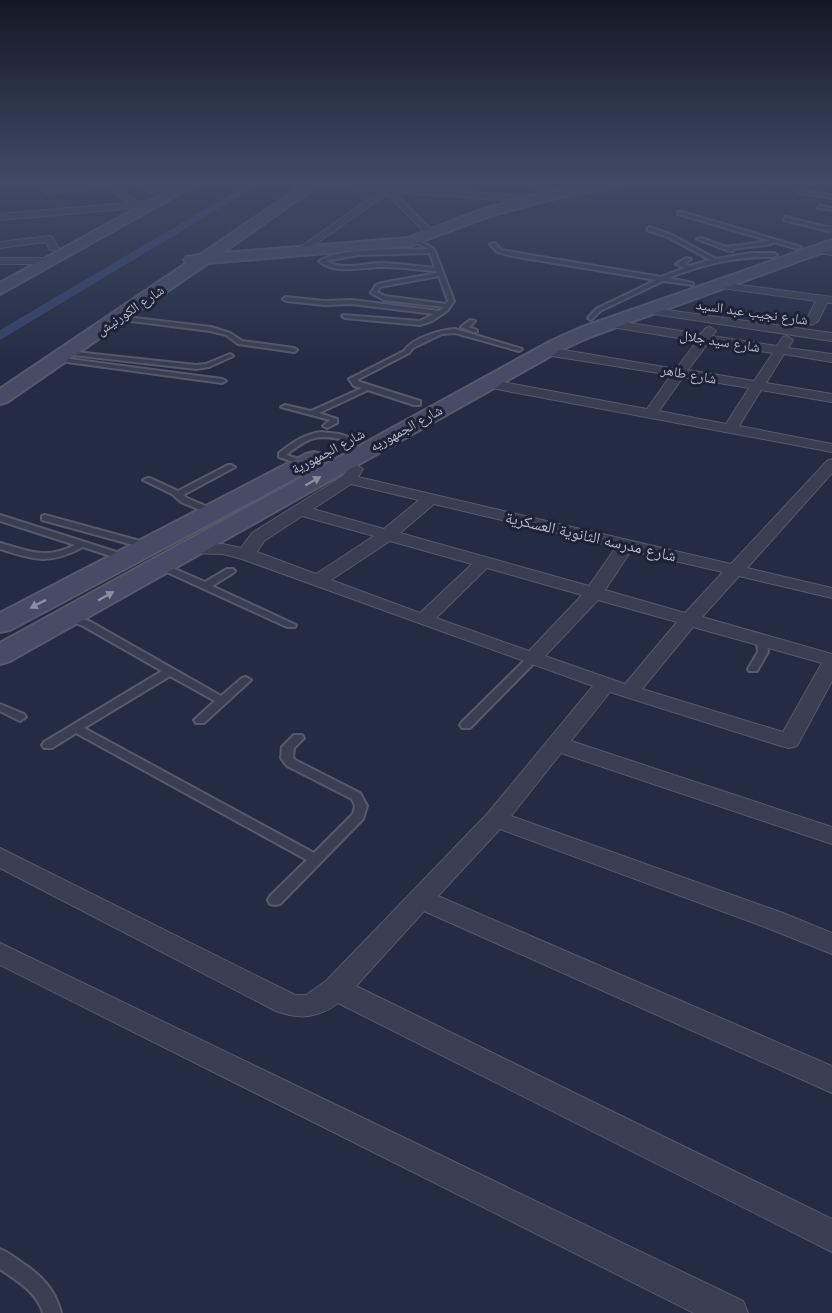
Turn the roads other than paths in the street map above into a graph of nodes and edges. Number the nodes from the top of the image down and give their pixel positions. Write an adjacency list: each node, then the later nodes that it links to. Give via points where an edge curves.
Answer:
1 (3, 242): 20 (street)
2 (51, 242): 16 (street)
3 (76, 242): 16 (main road)
4 (223, 242): 19 (main road, شارع الكورنيش)
5 (313, 242): 15 (street)
6 (403, 242): 15 (main road)
7 (427, 242): 11 (main road)
8 (670, 242): 21 (lane)
9 (680, 242): 21 (lane)
10 (710, 242): 14 (lane)
11 (433, 243): 23 (lane); 23 (lane, via 333,257 322,262)
12 (812, 243): 14 (lane); 17 (lane); 25 (main road); 27 (main road, شارع الجمهوريه)
13 (493, 244): 26 (lane, via 499,251 512,254)
14 (727, 248): 17 (lane)
15 (300, 252): 19 (main road)
16 (53, 255): 20 (street); 28 (main road)
17 (746, 255): 21 (lane)
18 (688, 259): 25 (lane, via 678,264)
19 (196, 260): 39 (main road, شارع الكورنيش); 55 (main road, شارع الكورنيش)
20 (3, 261)
21 (713, 262): 25 (lane)
22 (632, 267): 24 (lane)
23 (441, 272): 35 (lane, via 450,295); 35 (lane, via 384,284 374,293 384,298)
24 (672, 275): 25 (lane); 26 (lane)
25 (691, 276): 26 (lane); 42 (main road)
26 (663, 278): 29 (lane)
27 (718, 285): 31 (street); 32 (main road, شارع الجمهوريه)
28 (0, 290)
29 (630, 295): 33 (lane); 42 (lane, via 598,310)
30 (286, 299): 37 (lane, via 352,302)
31 (828, 300): 43 (street, via 812,320)
32 (671, 301): 33 (main road, شارع الجمهوريه); 34 (street, شارع نجيب عبد السيد)
33 (641, 304): 40 (street); 42 (main road, شارع الجمهوريه)
34 (704, 305)
35 (449, 306): 37 (lane)
36 (727, 308): 40 (street)
37 (440, 314): 38 (lane, via 414,323)
38 (345, 316)
39 (118, 318): 47 (lane, via 211,329 228,334 240,344); 49 (main road, شارع الكورنيش)
40 (718, 320): 43 (street); 45 (street)
41 (472, 321): 46 (lane, via 464,327)
42 (600, 321): 45 (street, شارع سيد جلال); 46 (main road, شارع الجمهوريه)
43 (793, 331): 44 (street); 48 (street)
44 (832, 337)
45 (705, 338): 48 (street, شارع سيد جلال); 52 (street)
46 (531, 348): 52 (street, شارع طاهر); 54 (main road, شارع الجمهوريه); 57 (lane, via 444,331 353,380); 60 (main road, شارع الجمهورية)
47 (294, 350)
48 (781, 350): 51 (street, شارع سيد جلال); 56 (street)
49 (61, 356): 50 (lane, via 196,368); 53 (lane); 58 (main road, شارع الكورنيش)
50 (230, 356)
51 (832, 358)
52 (680, 373): 56 (street, شارع طاهر); 63 (street)
53 (222, 381)
54 (486, 383): 63 (street); 66 (main road, شارع الجمهوريه)
55 (0, 386)
56 (758, 386): 59 (street, شارع طاهر); 65 (street)
57 (369, 387): 60 (lane); 62 (lane)
58 (0, 398)
59 (832, 399)
60 (417, 403): 66 (main road, شارع الجمهورية)
61 (285, 407): 62 (lane)
62 (314, 414): 64 (lane, via 333,419)
63 (650, 414): 65 (street)
64 (327, 426)
65 (730, 429): 67 (street)
66 (353, 448): 70 (street, via 355,471); 72 (main road, شارع الجمهورية, via 304,464); 75 (main road, شارع الجمهوريه, one-way to 66)
67 (832, 448)
68 (832, 464): 90 (street)
69 (231, 467): 73 (lane)
70 (349, 479): 74 (street, شارع مدرسه الثانوية العسكرية); 75 (street)
71 (147, 480): 73 (lane)
72 (259, 488): 75 (main road); 76 (main road, شارع الجمهورية)
73 (178, 494): 76 (lane, via 184,500)
74 (431, 498): 80 (street); 82 (street, شارع مدرسه الثانوية العسكرية)
75 (292, 504): 77 (main road, شارع الجمهوريه); 80 (street); 86 (street, via 250,546)
76 (221, 507): 77 (main road, via 246,506); 84 (main road, شارع الجمهورية)
77 (258, 512): 85 (main road, شارع الجمهوريه)
78 (0, 518): 81 (lane)
79 (45, 518): 84 (lane)
80 (387, 535): 88 (street); 92 (street)
81 (83, 544): 83 (lane, via 46,558); 87 (lane)
82 (626, 544): 90 (street, شارع مدرسه الثانوية العسكرية); 95 (street)
83 (0, 546)
84 (149, 546): 87 (main road, شارع الجمهورية)
85 (194, 549): 86 (street, via 223,549); 89 (main road, شارع الجمهوريه)
86 (248, 555): 92 (street)
87 (127, 558): 99 (main road, شارع الجمهورية, one-way to 99)
88 (483, 563): 95 (street); 97 (street)
89 (161, 566): 93 (lane); 96 (main road, شارع الجمهوريه, one-way to 89)
90 (734, 570): 94 (street, شارع مدرسه الثانوية العسكرية); 98 (street)
91 (231, 571): 93 (lane)
92 (319, 580): 97 (street)
93 (205, 586): 100 (lane)
94 (832, 593)
95 (593, 594): 98 (street); 103 (street)
96 (69, 617): 102 (main road, شارع الجمهوريه); 106 (lane)
97 (423, 620): 103 (street)
98 (689, 620): 101 (street); 109 (street)
99 (0, 624)
100 (291, 625)
101 (762, 643): 104 (street); 105 (lane, via 763,652)
102 (0, 655)
103 (532, 659): 108 (street); 114 (lane)
104 (832, 662): 109 (street, via 789,741)
105 (753, 669)
106 (170, 671): 110 (lane); 115 (lane)
107 (246, 680): 110 (lane)
108 (605, 685): 109 (street); 117 (street)
109 (629, 692)
110 (222, 701): 113 (lane)
111 (0, 707): 112 (lane)
112 (20, 717)
113 (200, 720)
114 (466, 725)
115 (76, 728): 118 (lane); 122 (lane)
116 (298, 738): 122 (lane, via 288,747 287,758 291,763 361,802 359,816)
117 (557, 744): 119 (street); 120 (street)
118 (48, 746)
119 (496, 819): 124 (street); 125 (street)
120 (832, 836)
121 (0, 857): 127 (street, via 293,1006 315,1005)
122 (315, 859): 123 (lane)
123 (275, 900)
124 (423, 900): 127 (street); 128 (street)
125 (832, 944)
126 (0, 953): 132 (street)
127 (336, 989): 129 (street)
128 (832, 1080)
129 (832, 1236)
130 (0, 1258): 131 (lane, via 42,1289 50,1300)
131 (52, 1313)
132 (731, 1313)

